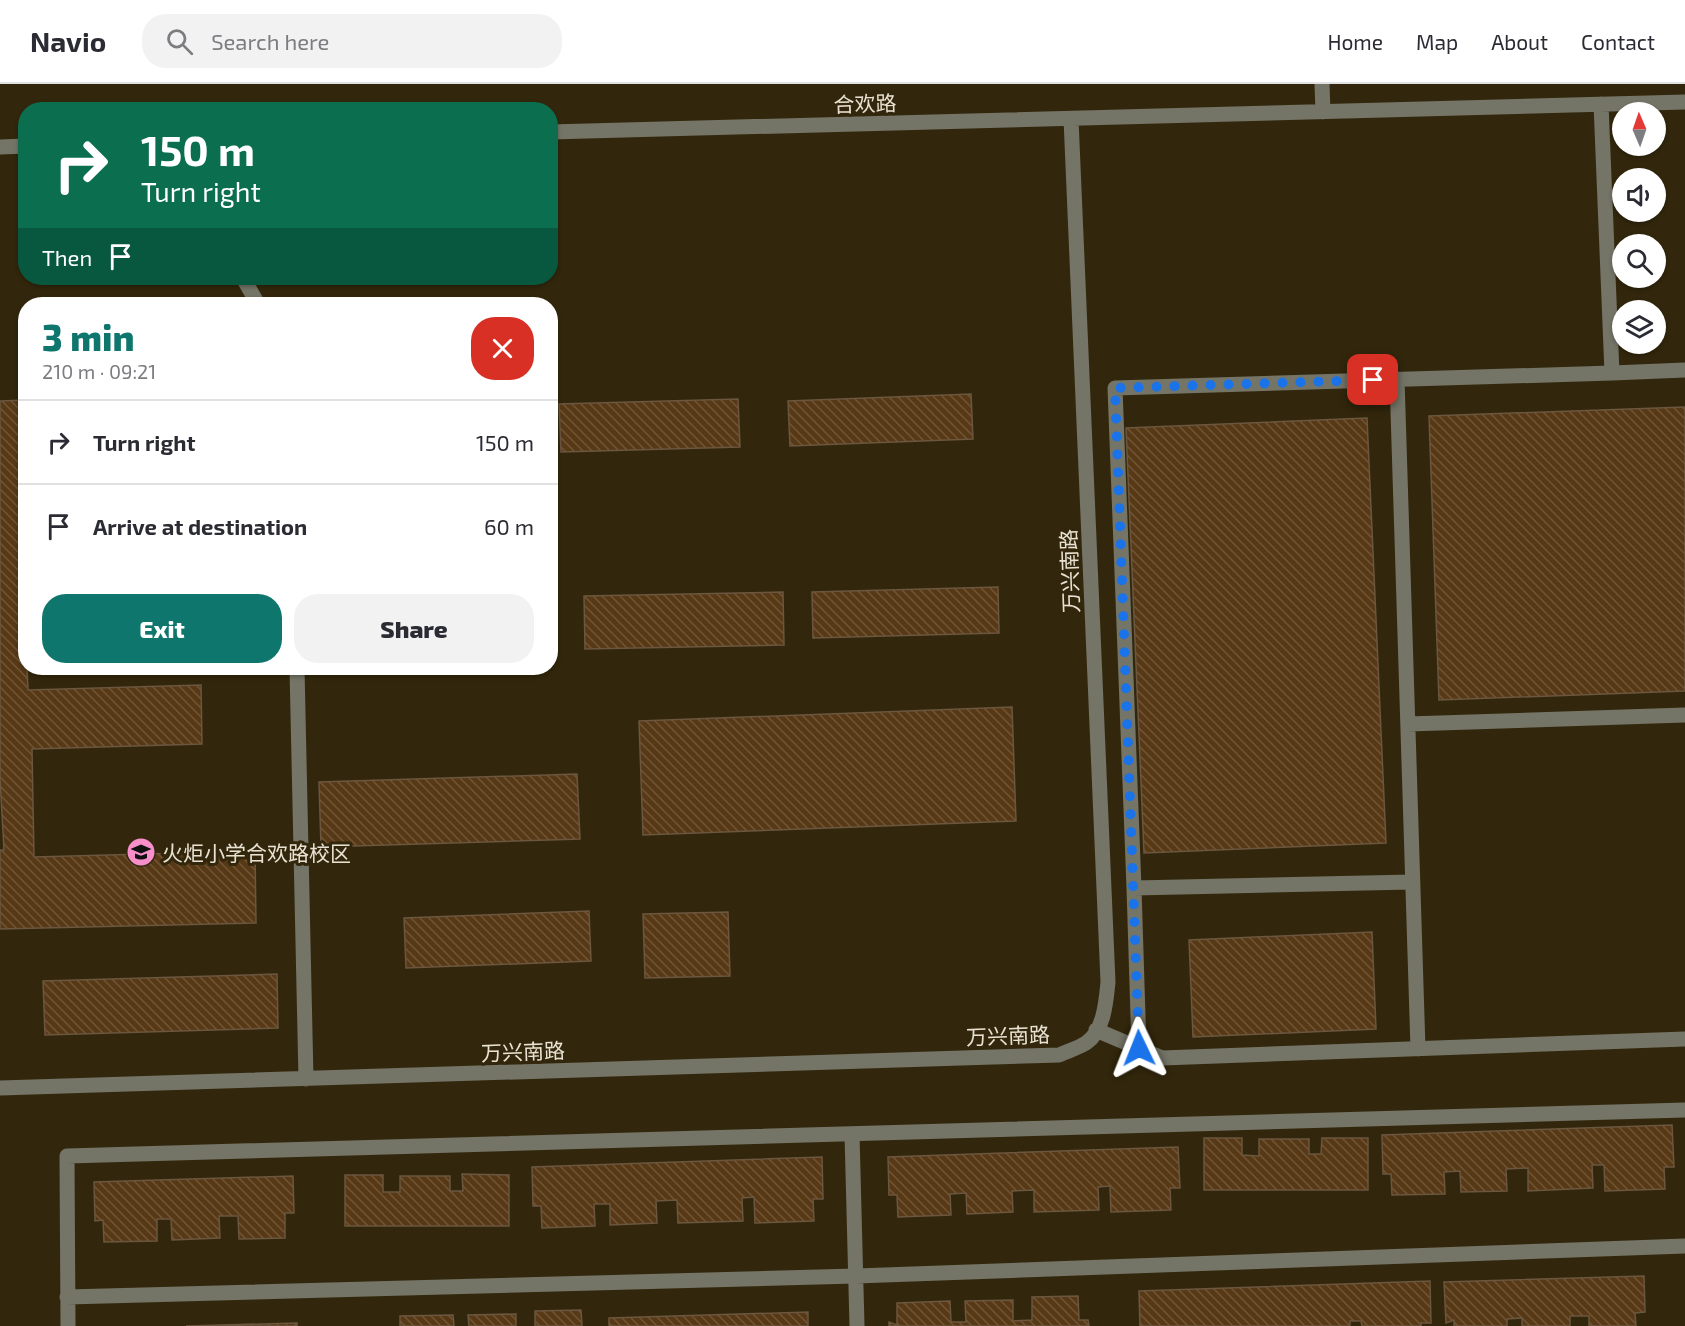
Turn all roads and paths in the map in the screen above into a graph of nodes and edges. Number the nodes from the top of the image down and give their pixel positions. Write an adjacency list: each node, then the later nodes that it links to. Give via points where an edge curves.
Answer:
1 (1322, 84): 4 (street)
2 (1685, 102): 3 (street, 合欢路)
3 (1601, 104): 4 (street, 合欢路); 10 (street)
4 (1323, 112): 5 (street, 合欢路)
5 (1071, 119): 6 (street, 合欢路); 17 (street, 万兴南路, via 1108,982 1105,1008)
6 (558, 132)
7 (18, 146): 8 (street)
8 (0, 147)
9 (1685, 370): 10 (street)
10 (1612, 373): 11 (street)
11 (1397, 379): 14 (street); 16 (street, via 1115,388)
12 (297, 675): 21 (street)
13 (1685, 715): 14 (street)
14 (1408, 724): 15 (street)
15 (1412, 882): 16 (street); 20 (street)
16 (1134, 888): 19 (street)
17 (1096, 1030): 19 (street); 21 (street, 万兴南路, via 1087,1042 1059,1055)
18 (1685, 1039): 20 (street)
19 (1139, 1048): 20 (street, via 1162,1058)
20 (1418, 1049)
21 (306, 1078): 22 (street, 万兴南路)
22 (0, 1088)
23 (1685, 1110): 24 (street)
24 (852, 1134): 26 (street); 27 (street, via 67,1156)
25 (1685, 1246): 26 (street)
26 (856, 1276): 27 (street); 29 (street)
27 (68, 1297): 28 (street)
28 (68, 1326)
29 (857, 1326)

